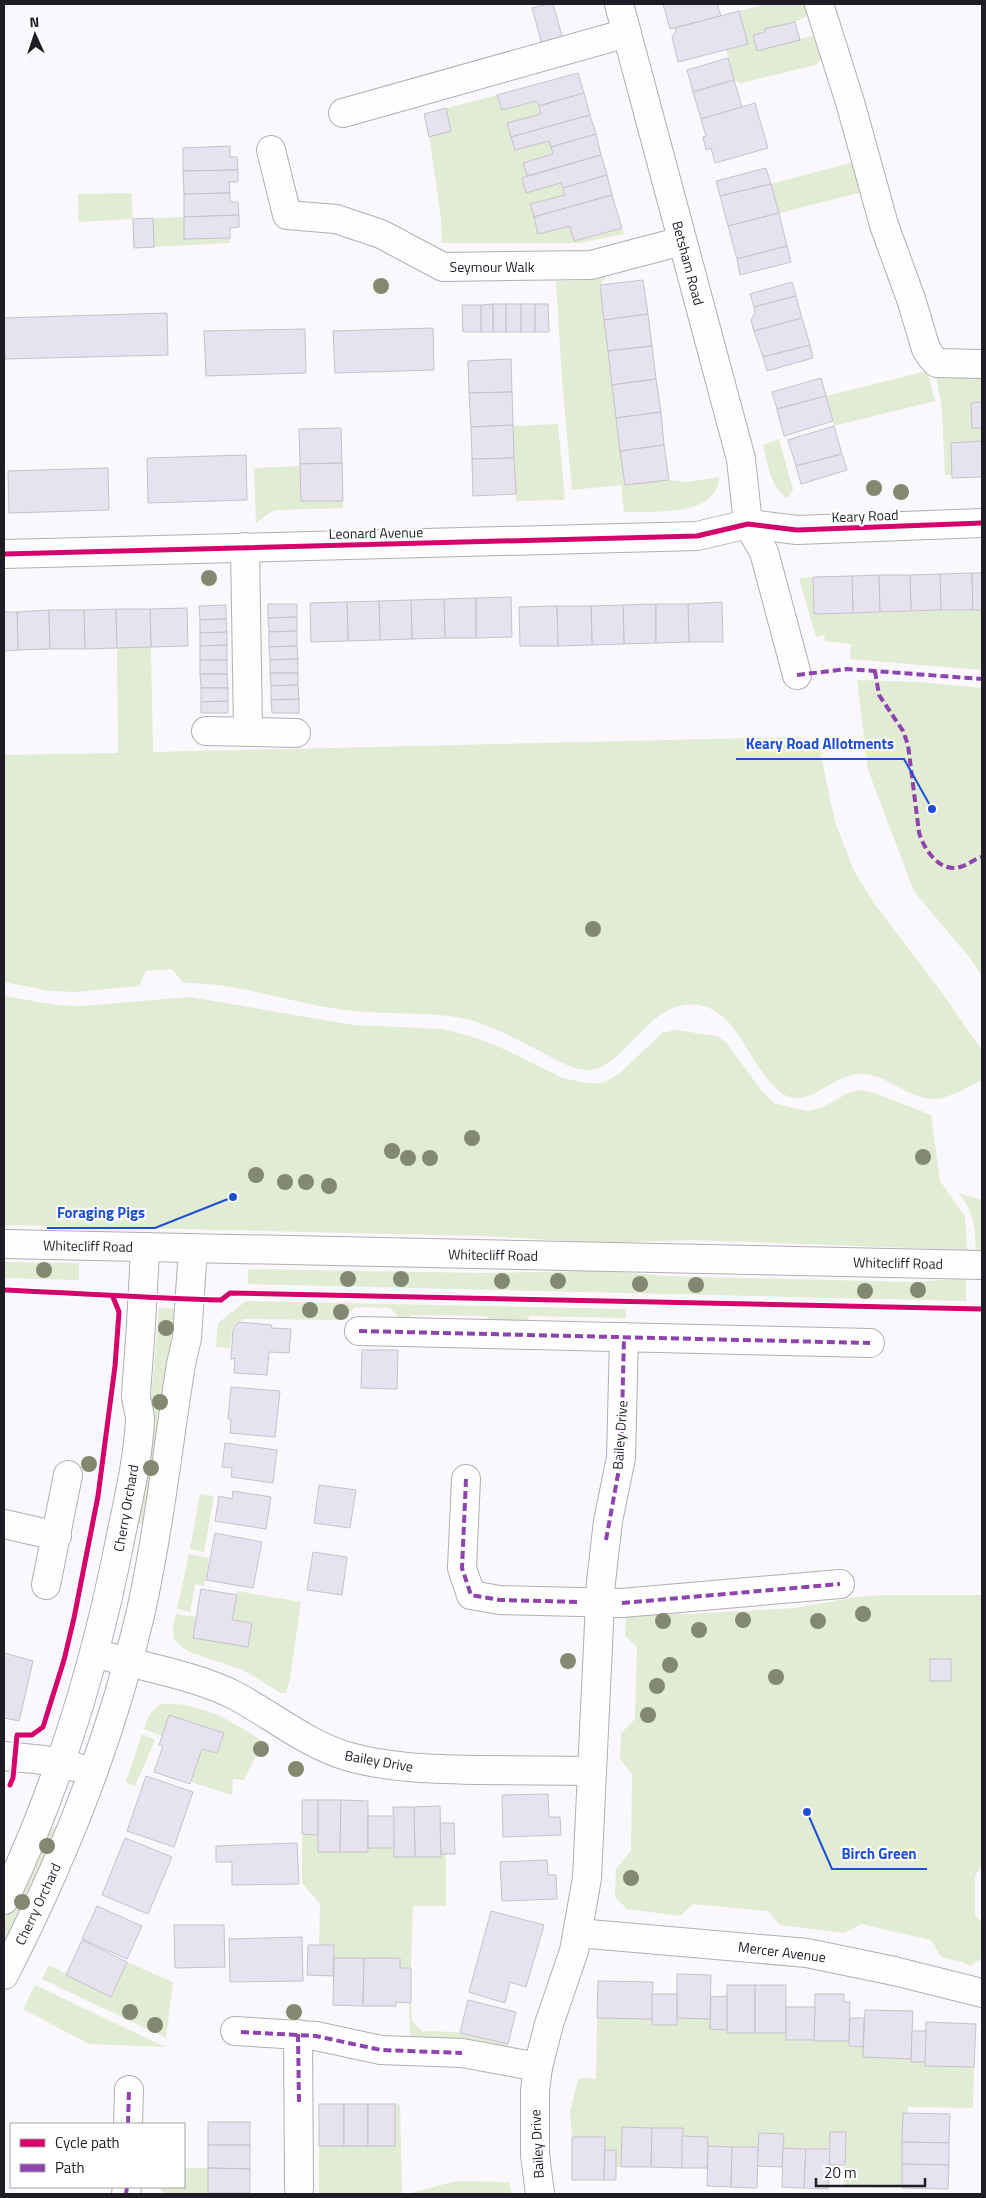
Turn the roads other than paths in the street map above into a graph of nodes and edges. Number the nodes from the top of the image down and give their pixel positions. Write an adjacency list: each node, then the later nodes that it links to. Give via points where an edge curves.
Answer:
1 (619, 4): 3 (street, Betsham Road)
2 (818, 4): 7 (street, via 850,102 884,225 926,349 938,363)
3 (627, 33): 4 (street); 6 (street, Betsham Road)
4 (343, 113)
5 (271, 150): 6 (street, Seymour Walk, via 287,215 336,219 381,234 443,267 591,265)
6 (682, 242): 9 (street, Betsham Road, via 741,459)
7 (982, 364)
8 (982, 523): 9 (street, Keary Road, via 797,530)
9 (748, 524): 10 (street, Leonard Avenue, via 696,536); 12 (street, via 764,552)
10 (245, 548): 11 (street, Leonard Avenue); 14 (street)
11 (4, 554)
12 (797, 675)
13 (206, 731): 14 (street)
14 (248, 731): 15 (street)
15 (296, 733)
16 (4, 1244): 17 (street, Whitecliff Road)
17 (145, 1247): 18 (street, Whitecliff Road); 30 (street, Cherry Orchard, via 143,1323 136,1396 139,1433 112,1585)
18 (192, 1248): 19 (street, Whitecliff Road); 31 (street, Cherry Orchard, via 187,1346 181,1364 162,1503)
19 (982, 1265)
20 (359, 1331): 21 (street)
21 (624, 1337): 22 (street); 29 (street, Bailey Drive, via 621,1458 606,1540)
22 (870, 1343)
23 (68, 1475): 26 (street)
24 (466, 1479): 29 (street, via 462,1568 471,1594 500,1600)
25 (4, 1524): 26 (street)
26 (57, 1536): 28 (street)
27 (840, 1584): 29 (street)
28 (46, 1585)
29 (600, 1603): 35 (street, Bailey Drive)
30 (94, 1652): 31 (street, Bailey Drive); 34 (street, Cherry Orchard)
31 (127, 1662): 32 (street, Cherry Orchard); 35 (street, Bailey Drive, via 220,1689 303,1737 334,1752 367,1761 447,1769)
32 (110, 1719): 34 (street, via 87,1737 77,1766); 38 (street, Cherry Orchard, via 77,1817)
33 (4, 1756): 34 (street)
34 (59, 1763): 36 (street, Cherry Orchard)
35 (592, 1771): 37 (street, Bailey Drive, via 587,1878)
36 (4, 1900)
37 (578, 1933): 39 (street, Mercer Avenue, via 807,1953); 42 (street, Bailey Drive, via 546,2032)
38 (4, 1975)
39 (982, 1992)
40 (238, 2031): 41 (street)
41 (298, 2034): 42 (street, via 381,2050 462,2053); 45 (street)
42 (538, 2068): 46 (street, Bailey Drive, via 535,2154)
43 (129, 2090): 44 (street)
44 (128, 2123)
45 (299, 2188)
46 (540, 2194)

